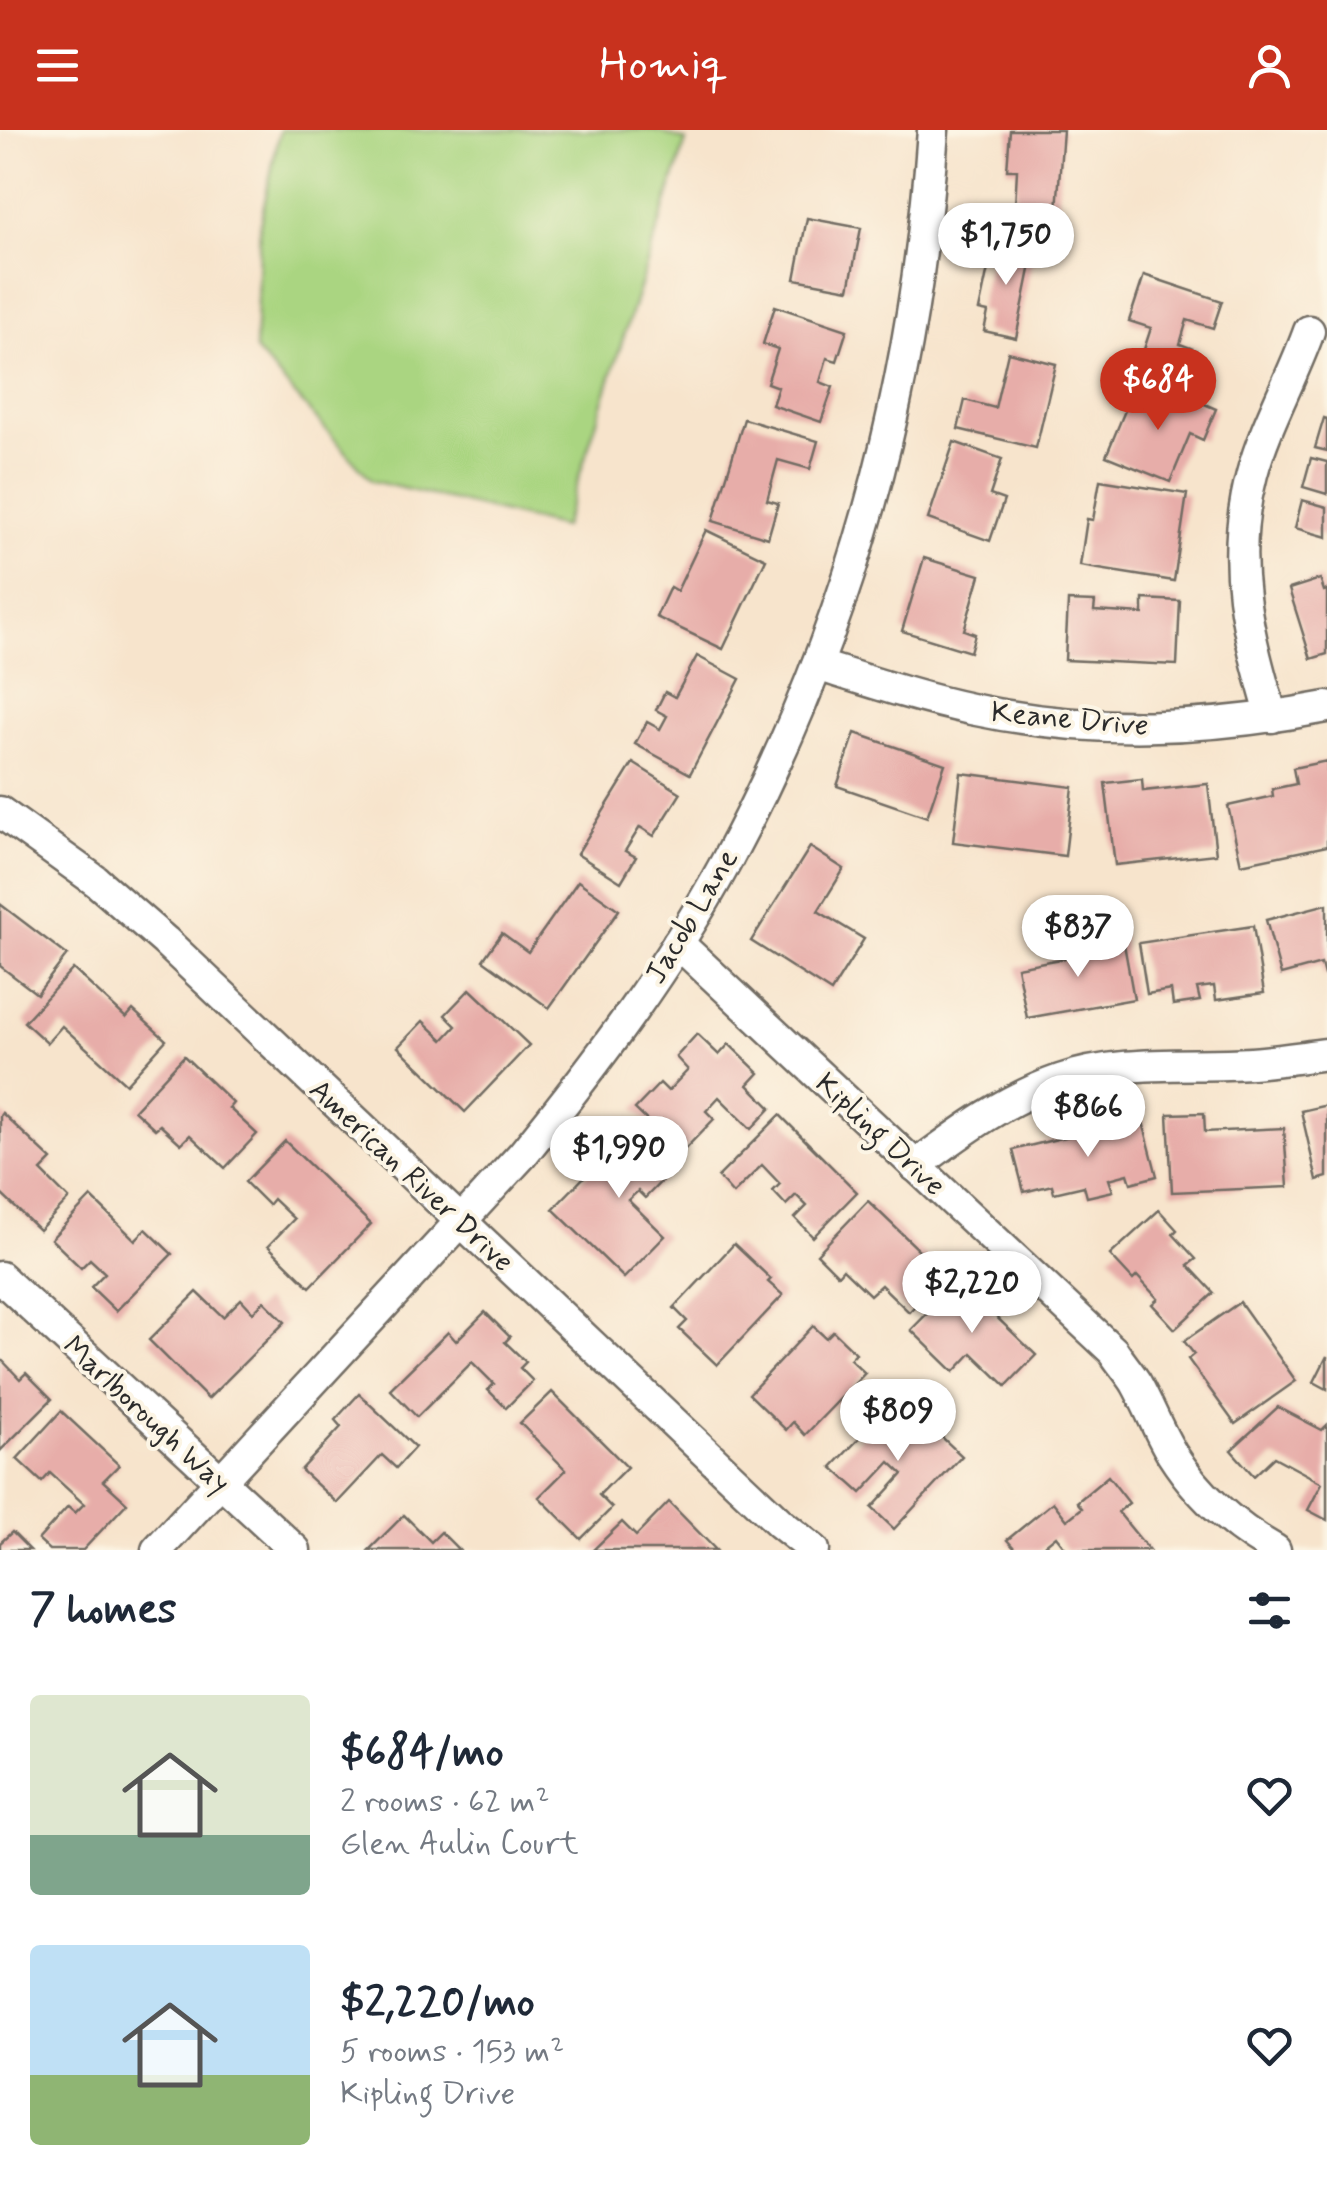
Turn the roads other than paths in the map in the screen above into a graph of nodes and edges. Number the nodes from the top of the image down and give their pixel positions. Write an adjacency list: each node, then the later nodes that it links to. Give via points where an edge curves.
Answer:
1 (933, 130): 3 (street, Jacob Lane, via 899,393 854,564)
2 (1308, 331): 5 (street, via 1252,472 1241,544 1249,639)
3 (818, 665): 5 (street, Keane Drive, via 913,695 1030,720 1180,727); 7 (street, Jacob Lane, via 734,846)
4 (1327, 706): 5 (street, Keane Drive)
5 (1272, 717)
6 (0, 812): 10 (street, American River Drive, via 166,941)
7 (678, 943): 9 (street, Kipling Drive); 10 (street, Jacob Lane, via 578,1086)
8 (1327, 1054): 9 (street, via 1082,1074 1020,1096)
9 (915, 1166): 16 (street, Kipling Drive, via 1112,1351 1193,1483 1220,1512)
10 (462, 1222): 12 (street, Jacob Lane); 15 (street, American River Drive)
11 (0, 1277): 12 (street, Marlborough Way)
12 (221, 1482): 13 (street, Jacob Lane); 14 (street, Marlborough Way)
13 (158, 1550)
14 (295, 1550)
15 (814, 1550)
16 (1275, 1550)

